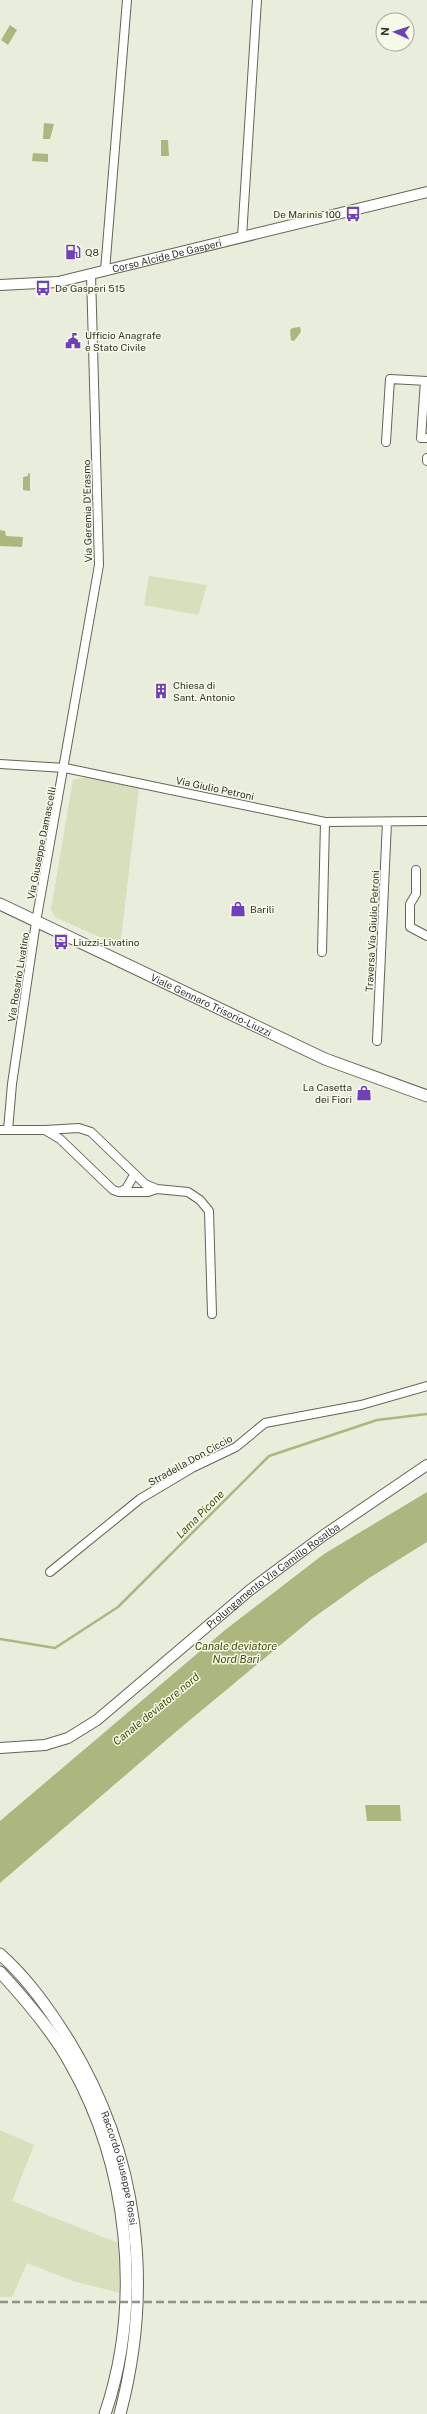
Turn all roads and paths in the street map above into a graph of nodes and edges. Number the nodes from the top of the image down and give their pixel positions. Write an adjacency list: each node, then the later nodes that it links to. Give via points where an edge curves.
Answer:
1 (127, 0): 5 (street)
2 (257, 0): 4 (street)
3 (427, 192): 4 (street, Corso Alcide De Gasperi)
4 (242, 237): 5 (street, Corso Alcide De Gasperi)
5 (105, 271): 6 (street, Corso Alcide De Gasperi)
6 (91, 274): 7 (street, Corso Alcide De Gasperi, via 58,282); 14 (street, Via Geremia D'Erasmo, via 99,565)
7 (0, 285)
8 (426, 381): 9 (street, via 421,438); 10 (street, via 390,379)
9 (427, 438)
10 (386, 442)
11 (427, 458): 12 (street)
12 (427, 461)
13 (0, 764): 14 (street, Via Giulio Petroni)
14 (65, 768): 16 (street, Via Giulio Petroni); 20 (street, Via Giuseppe Damascelli)
15 (427, 821): 17 (street, Via Giulio Petroni)
16 (326, 822): 17 (street, Via Giulio Petroni); 22 (street)
17 (387, 822): 23 (street, Traversa Via Giulio Petroni)
18 (416, 870): 21 (street, via 416,894 410,904 410,927)
19 (0, 904): 20 (main road, Viale Gennaro Trisorio-Liuzzi)
20 (36, 922): 24 (main road, Viale Gennaro Trisorio-Liuzzi, via 325,1058); 25 (street, Via Rosario Livatino)
21 (427, 936)
22 (322, 952)
23 (377, 1041)
24 (427, 1096)
25 (4, 1130): 26 (street, Via Rosario Livatino)
26 (45, 1130): 27 (street, Via Rosario Livatino, via 79,1128 91,1132); 29 (street, via 60,1139 113,1190)
27 (134, 1175): 28 (street, Via Rosario Livatino); 29 (street, via 126,1189)
28 (157, 1189): 29 (street, via 148,1192); 30 (street, Via Rosario Livatino, via 188,1192 200,1200 209,1211)
29 (119, 1192)
30 (212, 1314)
31 (427, 1386): 33 (street, Stradella Don Ciccio, via 361,1405 265,1423 236,1447 192,1468 140,1499)
32 (426, 1466): 34 (street, Prolungamento Via Camillo Rosalba, via 324,1535 250,1590 97,1720 68,1738 45,1746)
33 (50, 1572)
34 (0, 1748)
35 (0, 1954): 37 (main road, Raccordo Giuseppe Rossi, via 49,2008 83,2063 107,2115 126,2175 132,2208 139,2275)
36 (0, 1972): 38 (main road, via 21,1995 70,2063 97,2122 114,2175 126,2244 127,2282 122,2350)
37 (135, 2345): 38 (main road); 41 (main road, Raccordo Giuseppe Rossi)
38 (114, 2388): 39 (main road); 40 (main road)
39 (105, 2414)
40 (111, 2414)
41 (120, 2414)

